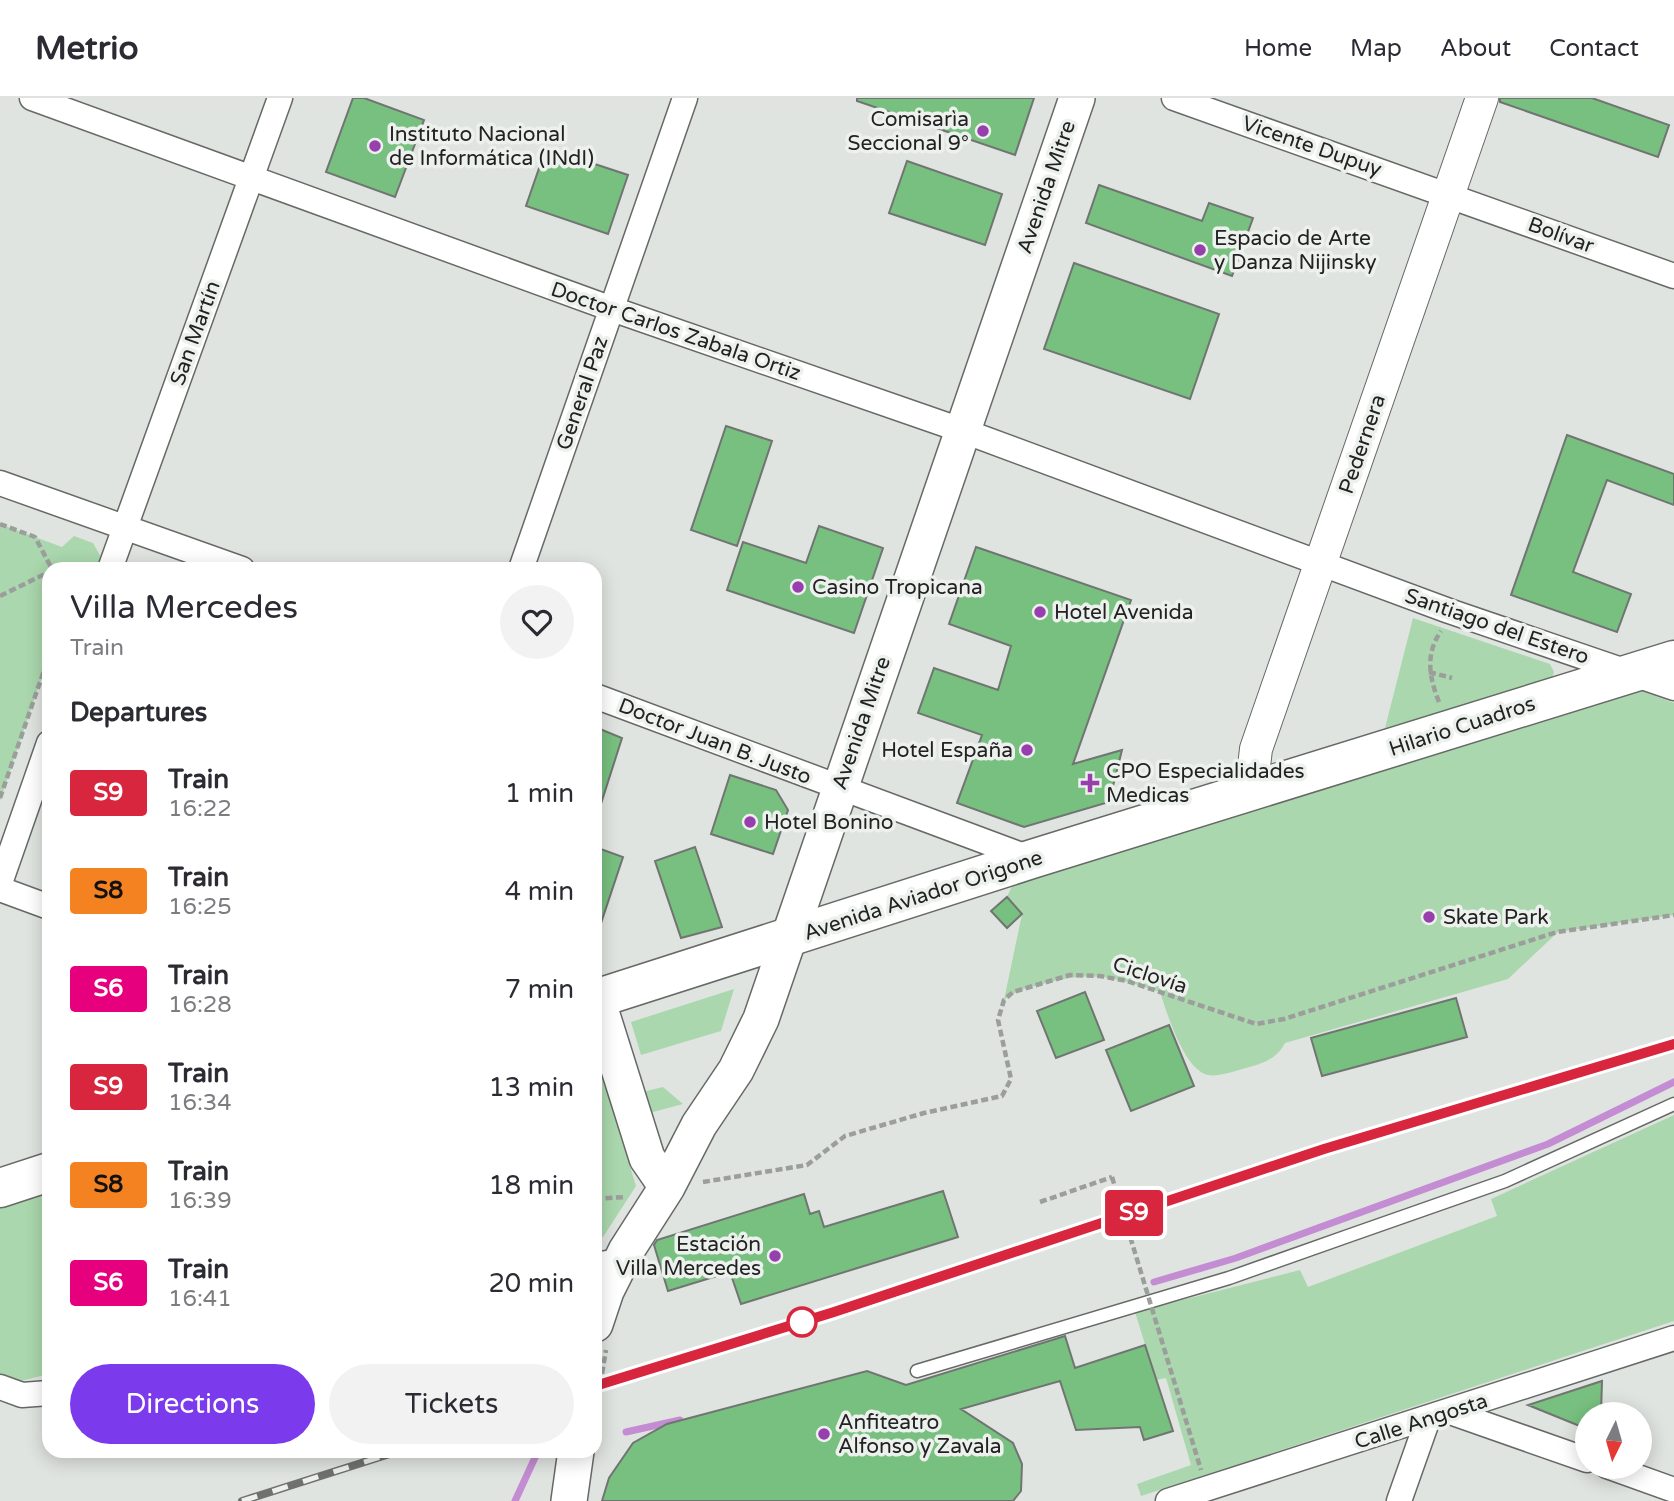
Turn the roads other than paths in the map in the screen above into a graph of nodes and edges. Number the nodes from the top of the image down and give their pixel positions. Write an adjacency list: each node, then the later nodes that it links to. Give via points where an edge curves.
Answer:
1 (32, 98): 7 (street, Doctor Carlos Zabala Ortiz)
2 (280, 98): 7 (street, San Martín)
3 (685, 98): 10 (street, General Paz)
4 (1077, 98): 11 (main road, Avenida Mitre)
5 (1174, 98): 8 (street, Vicente Dupuy)
6 (1482, 98): 8 (street, Pedernera)
7 (252, 179): 10 (street, Doctor Carlos Zabala Ortiz); 13 (street, San Martín)
8 (1449, 195): 9 (street, Bolívar); 17 (street, Pedernera)
9 (1674, 276)
10 (611, 309): 11 (street, Doctor Carlos Zabala Ortiz); 16 (street, General Paz)
11 (961, 430): 17 (street, Doctor Carlos Zabala Ortiz); 23 (main road, Avenida Mitre)
12 (0, 483): 13 (street)
13 (124, 527): 14 (street, San Martín); 15 (street)
14 (112, 562)
15 (222, 562)
16 (523, 562)
17 (1320, 564): 19 (street, Santiago del Estero); 24 (street, Pedernera, via 1256,749)
18 (1674, 660): 19 (main road, Hilario Cuadros)
19 (1630, 672): 20 (street, Santiago del Estero); 24 (main road, Hilario Cuadros)
20 (1674, 688)
21 (602, 699): 23 (street, Doctor Juan B. Justo)
22 (42, 763): 26 (street)
23 (839, 788): 25 (street, Doctor Juan B. Justo); 29 (main road, Avenida Mitre)
24 (1251, 793): 25 (main road, Avenida Aviador Origone)
25 (1032, 859): 29 (main road, Avenida Aviador Origone)
26 (0, 883)
27 (0, 888): 28 (street)
28 (42, 904)
29 (788, 940): 30 (main road, Avenida Aviador Origone); 34 (main road, Avenida Mitre, via 761,1019 741,1060 699,1125)
30 (602, 997)
31 (602, 1018): 34 (main road, via 647,1158)
32 (1674, 1104): 39 (lane, via 1505,1181 1229,1278)
33 (42, 1174): 35 (main road)
34 (667, 1187): 36 (main road, Avenida Mitre)
35 (0, 1188)
36 (609, 1256): 37 (main road, Avenida Mitre)
37 (602, 1303)
38 (1674, 1338): 42 (street, Calle Angosta)
39 (917, 1371)
40 (0, 1387): 41 (street, via 22,1395)
41 (42, 1394)
42 (1439, 1415): 43 (street); 48 (street, Calle Angosta); 49 (street)
43 (1575, 1456)
44 (575, 1458): 47 (main road)
45 (1643, 1479): 46 (street)
46 (1674, 1490)
47 (569, 1501)
48 (1168, 1501)
49 (1399, 1501)

